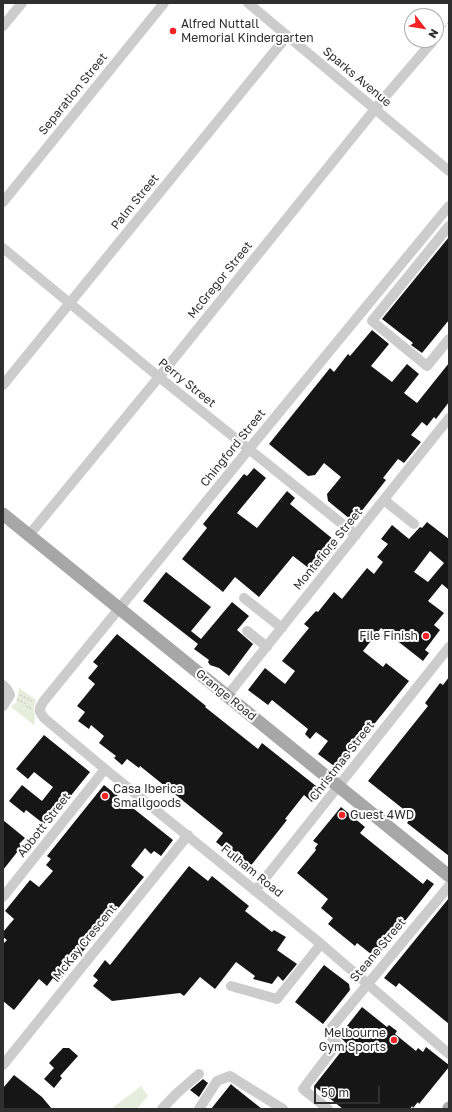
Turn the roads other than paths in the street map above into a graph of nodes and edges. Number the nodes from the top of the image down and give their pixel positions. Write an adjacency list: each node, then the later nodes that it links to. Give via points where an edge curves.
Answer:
1 (22, 3): 4 (street)
2 (164, 3): 9 (street, Separation Street)
3 (248, 3): 5 (street, Sparks Avenue)
4 (3, 26)
5 (287, 36): 7 (street, Sparks Avenue); 13 (street, Palm Street)
6 (427, 48): 7 (street, McGregor Street)
7 (376, 109): 8 (street, Sparks Avenue); 15 (street, McGregor Street)
8 (449, 171)
9 (3, 202)
10 (449, 206): 18 (street, Chingford Street)
11 (449, 226): 14 (street, via 372,321 427,366)
12 (3, 248): 13 (street, Perry Street)
13 (69, 304): 15 (street, Perry Street); 16 (street, Palm Street)
14 (449, 339)
15 (159, 377): 18 (street, Perry Street); 23 (street, McGregor Street)
16 (3, 385)
17 (449, 418): 19 (street, Montefiore Street)
18 (249, 449): 22 (street, Perry Street); 25 (street, Chingford Street)
19 (384, 500): 21 (street); 22 (street, Montefiore Street)
20 (3, 514): 23 (main road, Grange Road)
21 (414, 524)
22 (356, 535): 26 (street, Montefiore Street)
23 (29, 536): 25 (main road, Grange Road)
24 (244, 598): 26 (street)
25 (119, 608): 31 (main road, Grange Road); 33 (street, Chingford Street)
26 (282, 628): 28 (street, Montefiore Street)
27 (247, 631): 28 (street)
28 (267, 647): 31 (street, Montefiore Street)
29 (449, 647): 35 (street, Christmas Street)
30 (3, 685): 32 (street, via 10,695)
31 (227, 696): 35 (main road, Grange Road)
32 (3, 706)
33 (40, 708): 34 (street, Fulham Road, via 44,718)
34 (105, 769): 36 (street, Fulham Road); 40 (street, Abbott Street)
35 (339, 786): 37 (main road, Grange Road); 39 (street, Christmas Street)
36 (188, 835): 39 (street, Fulham Road); 45 (street, McKay Crescent)
37 (449, 876)
38 (449, 886): 42 (street, Steane Street)
39 (255, 891): 41 (street, Fulham Road)
40 (3, 897)
41 (321, 944): 42 (street, Fulham Road); 43 (street, via 277,999)
42 (368, 983): 44 (street, Fulham Road); 50 (street, Steane Street, via 328,1032 337,1044 303,1089)
43 (231, 986)
44 (449, 1054)
45 (3, 1065)
46 (199, 1074): 47 (street)
47 (162, 1109)
48 (199, 1109): 49 (street, via 217,1081 230,1076)
49 (283, 1109)
50 (328, 1109)

